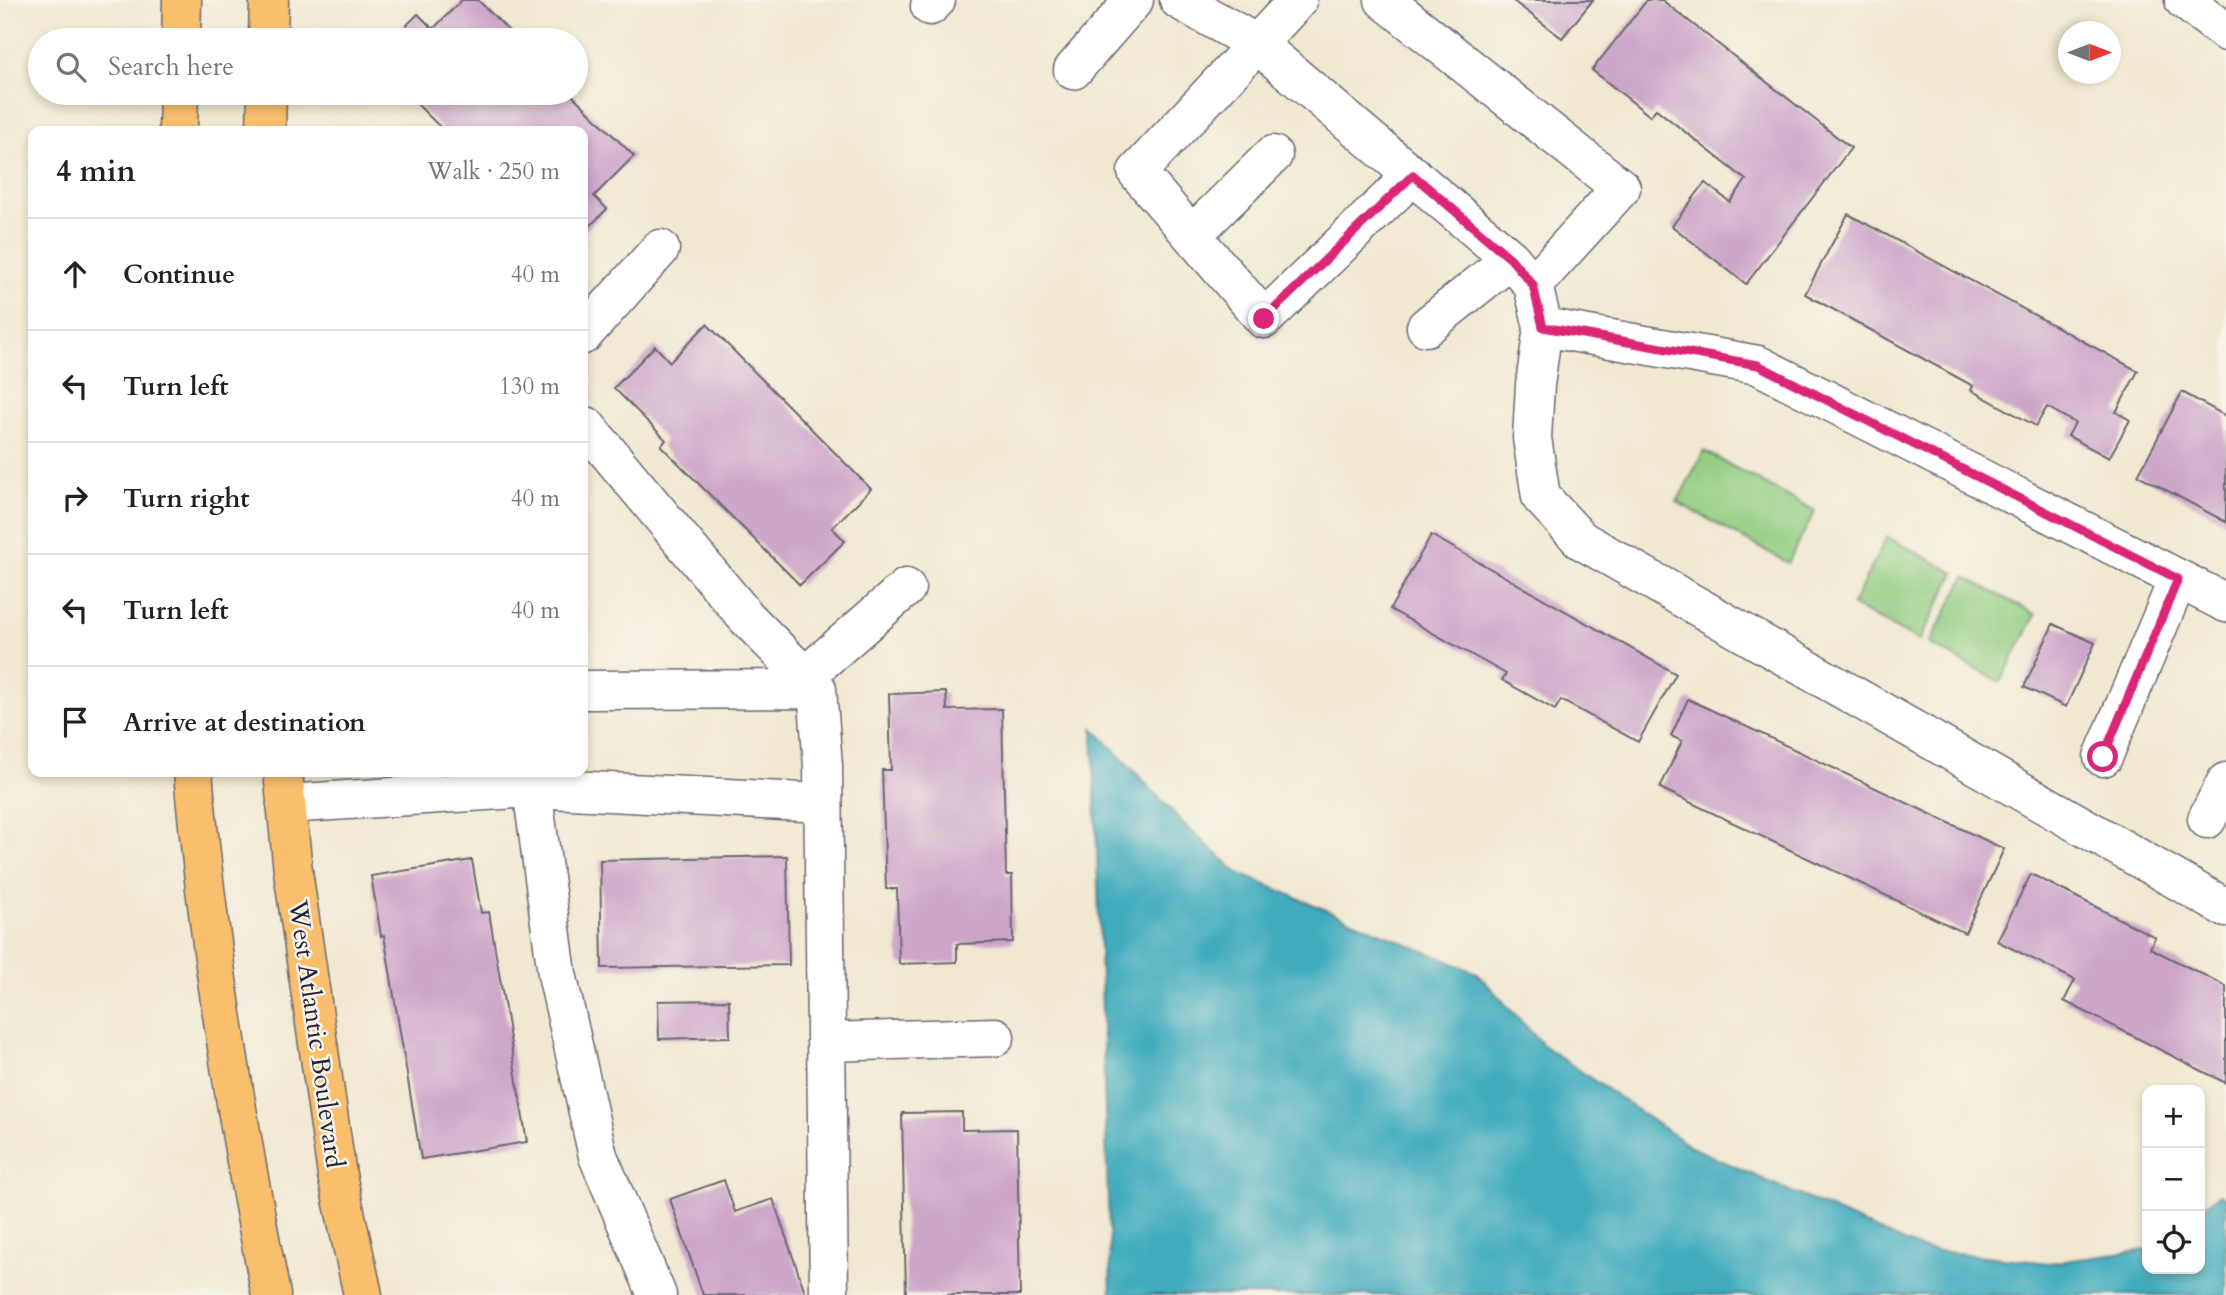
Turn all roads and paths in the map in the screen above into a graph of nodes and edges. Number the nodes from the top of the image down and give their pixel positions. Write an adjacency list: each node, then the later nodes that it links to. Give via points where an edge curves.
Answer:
1 (182, 0): 8 (main road)
2 (269, 0): 9 (main road)
3 (1134, 0): 12 (street)
4 (1179, 0): 11 (street)
5 (1298, 0): 11 (street)
6 (1384, 0): 21 (street, via 1621,188)
7 (2184, 0): 10 (street)
8 (181, 28)
9 (268, 28)
10 (2226, 32)
11 (1257, 44): 18 (street); 19 (street, via 1137,172)
12 (1073, 70)
13 (179, 105): 15 (main road)
14 (267, 105): 16 (main road)
15 (178, 126)
16 (266, 126)
17 (1273, 155): 19 (street)
18 (1413, 175): 19 (street, via 1264,319); 21 (street)
19 (1192, 235)
20 (660, 249): 24 (street)
21 (1522, 272): 22 (street); 23 (street)
22 (1426, 327)
23 (1543, 327): 26 (street, via 1758,365); 38 (street, via 1532,438 1541,497 1581,540)
24 (588, 329)
25 (588, 428): 29 (street, via 746,617)
26 (2178, 579): 28 (street); 31 (street)
27 (906, 587): 29 (street)
28 (2226, 603)
29 (811, 683): 30 (street); 36 (street, via 823,765)
30 (588, 690)
31 (2103, 757)
32 (193, 777): 41 (main road, via 201,869 237,1110)
33 (531, 780): 35 (street); 36 (street); 43 (street, via 557,974 598,1156)
34 (2226, 782): 37 (street)
35 (284, 788): 42 (main road, West Atlantic Boulevard, via 337,1175)
36 (823, 803): 40 (street)
37 (2207, 819)
38 (2226, 908)
39 (995, 1037): 40 (street)
40 (826, 1042): 44 (street)
41 (271, 1295)
42 (363, 1295)
43 (657, 1295)
44 (829, 1295)

